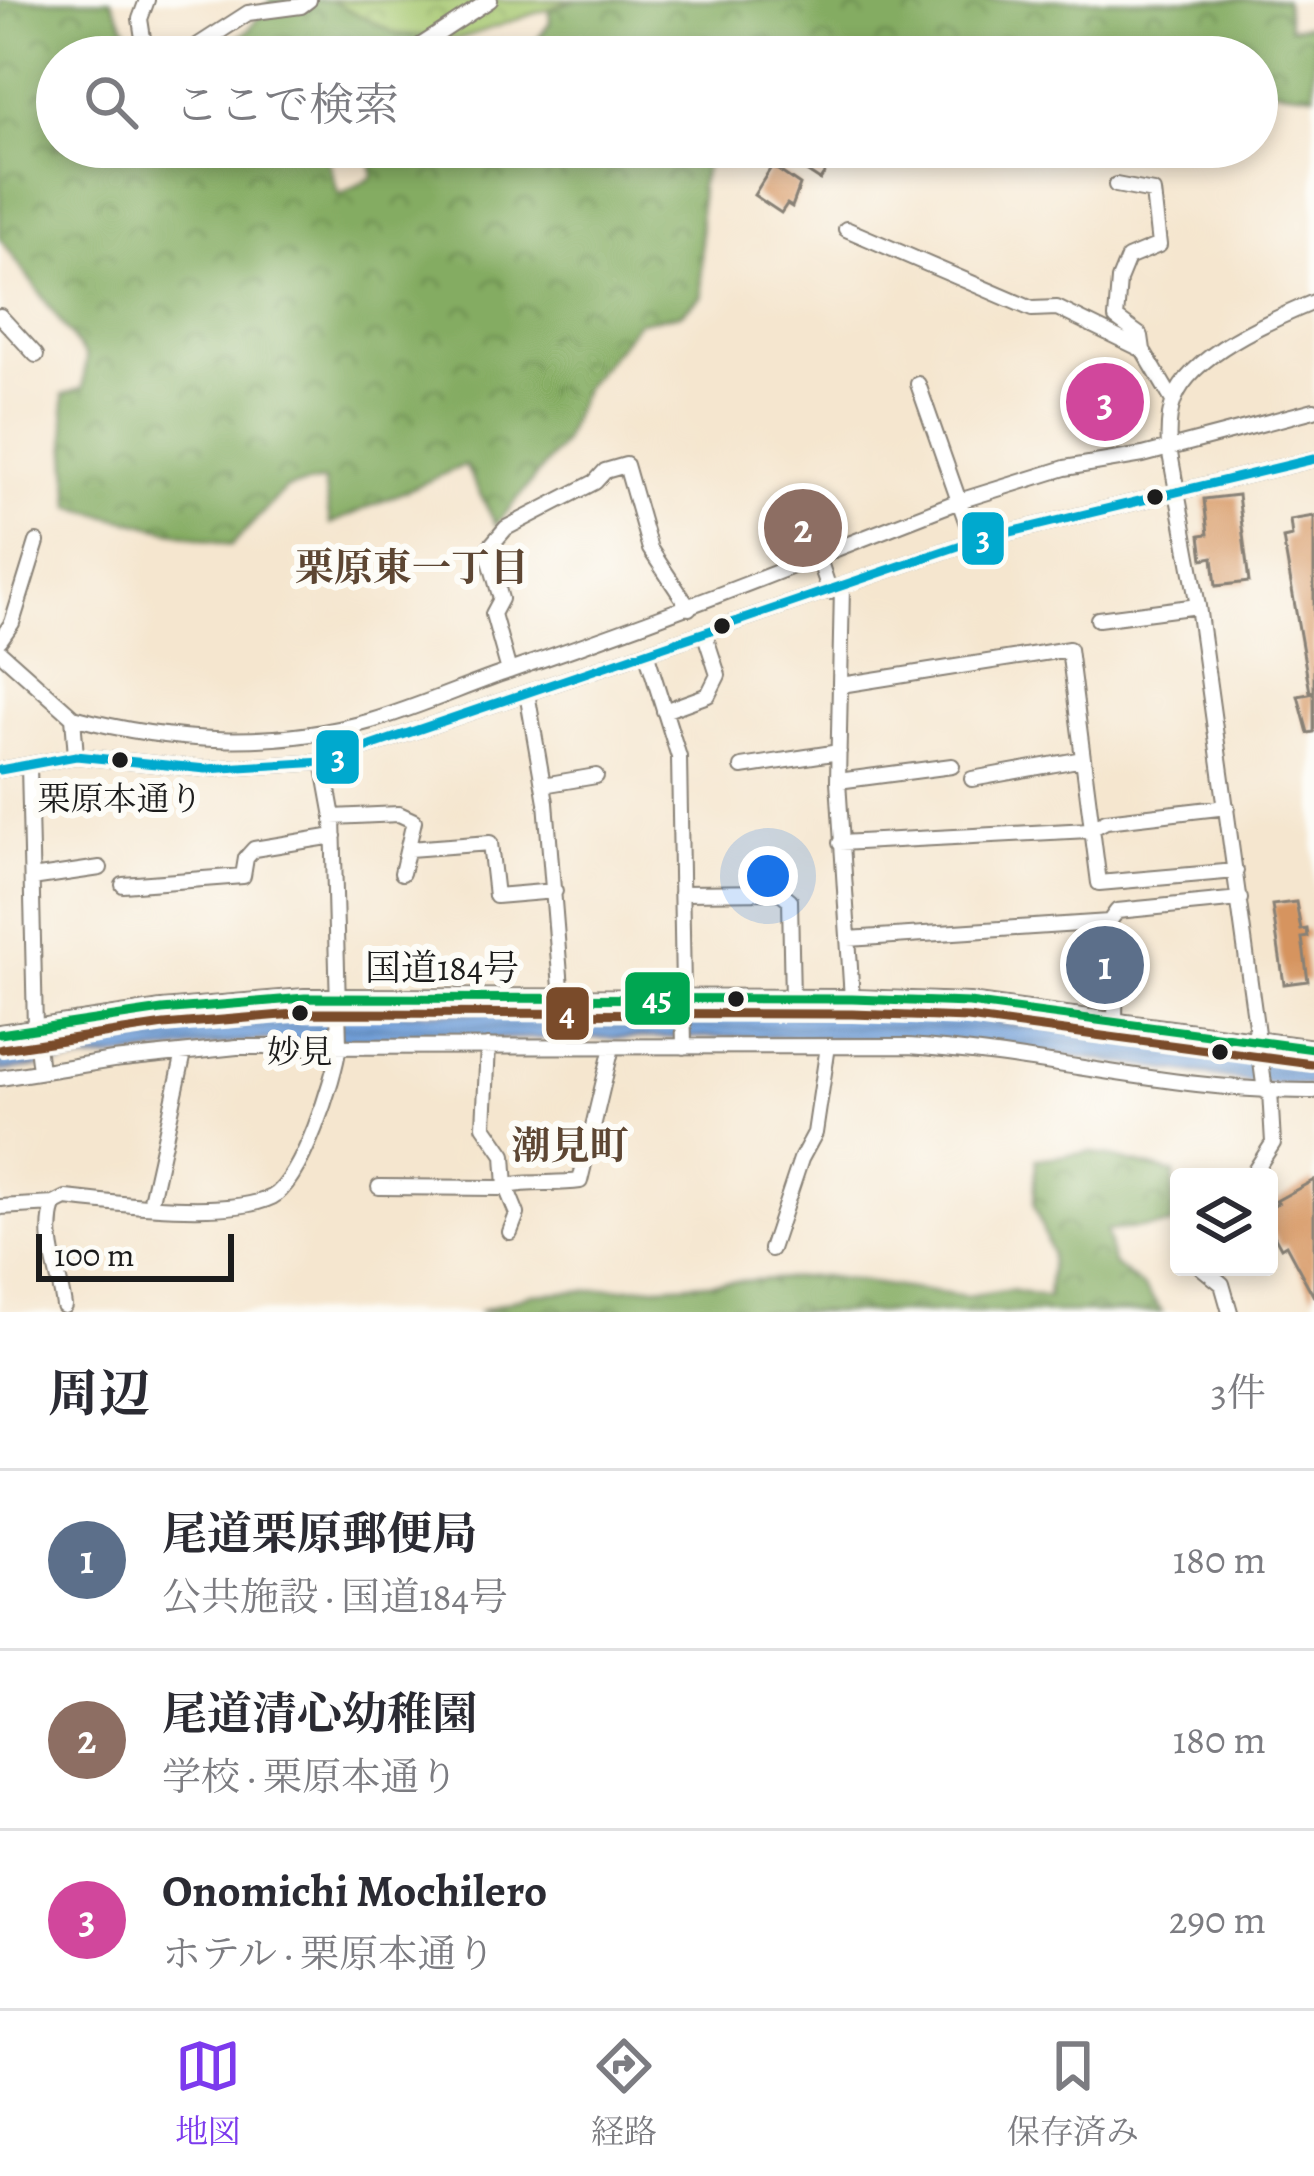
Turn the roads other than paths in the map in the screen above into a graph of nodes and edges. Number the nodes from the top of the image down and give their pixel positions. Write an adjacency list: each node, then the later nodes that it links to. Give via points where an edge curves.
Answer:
1 (147, 0): 4 (street)
2 (309, 0): 5 (street, via 248,13)
3 (490, 0): 6 (street)
4 (140, 36)
5 (212, 36)
6 (435, 36)
7 (1117, 185): 11 (street, via 1153,192 1159,245 1128,258 1116,318 1141,336)
8 (846, 229): 11 (street, via 1033,309 1058,308)
9 (1314, 302): 14 (street, via 1216,354)
10 (0, 316): 12 (street)
11 (1143, 350): 14 (street)
12 (37, 355)
13 (918, 384): 19 (street)
14 (1174, 401): 16 (street)
15 (1314, 410): 16 (street)
16 (1169, 448): 18 (street); 19 (street)
17 (1314, 459): 18 (street)
18 (1179, 494): 21 (street); 24 (street)
19 (958, 501): 21 (street); 22 (street)
20 (37, 542): 28 (street)
21 (973, 542): 23 (street)
22 (818, 556): 23 (street); 25 (street)
23 (836, 590): 27 (street); 34 (street)
24 (1198, 606): 26 (street); 50 (street)
25 (689, 608): 29 (street); 33 (street, via 650,549 626,466 605,471 506,528 487,550)
26 (1098, 619)
27 (705, 635): 31 (street); 36 (street, via 718,675 708,695)
28 (0, 640)
29 (595, 643): 32 (street); 33 (street)
30 (0, 652): 37 (street)
31 (647, 655): 32 (street); 36 (street)
32 (605, 668): 35 (street)
33 (509, 671): 37 (street, via 315,734 164,737)
34 (842, 686): 38 (street); 40 (street, via 1069,649)
35 (526, 693): 41 (street); 49 (street)
36 (664, 711): 62 (street, via 679,757)
37 (73, 717): 39 (street)
38 (839, 752): 44 (street); 48 (street)
39 (76, 756): 41 (street, via 206,769); 42 (street)
40 (1082, 759): 47 (street); 52 (street)
41 (323, 762): 51 (street)
42 (28, 765): 45 (street); 59 (street)
43 (952, 766): 48 (street)
44 (742, 767)
45 (0, 770)
46 (596, 776): 49 (street)
47 (972, 779)
48 (838, 781): 54 (street)
49 (543, 785): 61 (street)
50 (1227, 807): 52 (street); 57 (street)
51 (333, 817): 53 (street); 55 (street, via 399,814 414,821)
52 (1095, 827): 54 (street); 57 (street, via 1100,883)
53 (334, 836): 60 (street, via 254,849 244,876); 69 (street)
54 (840, 843): 65 (street)
55 (409, 849): 58 (street); 61 (street, via 490,843 496,896)
56 (100, 868): 59 (street)
57 (1236, 871): 63 (street)
58 (402, 873)
59 (32, 878): 73 (street)
60 (123, 885)
61 (555, 891): 67 (street)
62 (681, 892): 68 (street, via 781,892 790,900); 70 (street)
63 (1240, 899): 64 (street, via 1118,911); 80 (street)
64 (1109, 922): 65 (street); 71 (street)
65 (848, 939): 66 (street)
66 (852, 999): 68 (highway, 国道184号); 71 (highway, 国道184号, via 969,1003)
67 (562, 1000): 69 (highway, 国道184号); 70 (highway, 国道184号)
68 (792, 1000): 70 (highway, 国道184号)
69 (340, 1006): 73 (highway, 国道184号, via 304,998 162,1010); 74 (street)
70 (683, 1006): 75 (street)
71 (1115, 1022): 80 (highway, 国道184号)
72 (0, 1034): 73 (highway, 国道184号)
73 (36, 1034): 82 (street)
74 (339, 1041): 76 (street); 81 (street); 90 (street, via 335,1072 290,1182 274,1196 218,1209)
75 (684, 1043): 77 (street); 78 (street)
76 (488, 1046): 78 (street); 88 (street, via 484,1126 504,1155)
77 (829, 1046): 84 (street, via 955,1049 1234,1091); 93 (street, via 815,1132)
78 (612, 1047): 88 (street, via 580,1181)
79 (1314, 1049): 80 (highway, 国道184号)
80 (1260, 1051): 84 (street)
81 (184, 1053): 82 (street); 90 (street)
82 (40, 1069): 83 (street)
83 (0, 1078)
84 (1267, 1089): 85 (street); 86 (street, via 1274,1143)
85 (1314, 1091)
86 (1257, 1168)
87 (379, 1187): 88 (street)
88 (506, 1187): 92 (street, via 517,1214)
89 (54, 1204): 90 (street, via 66,1198); 91 (street); 95 (street, via 50,1254)
90 (150, 1205)
91 (0, 1207)
92 (510, 1232)
93 (772, 1249)
94 (1212, 1276): 96 (street)
95 (64, 1306)
96 (1230, 1312)

